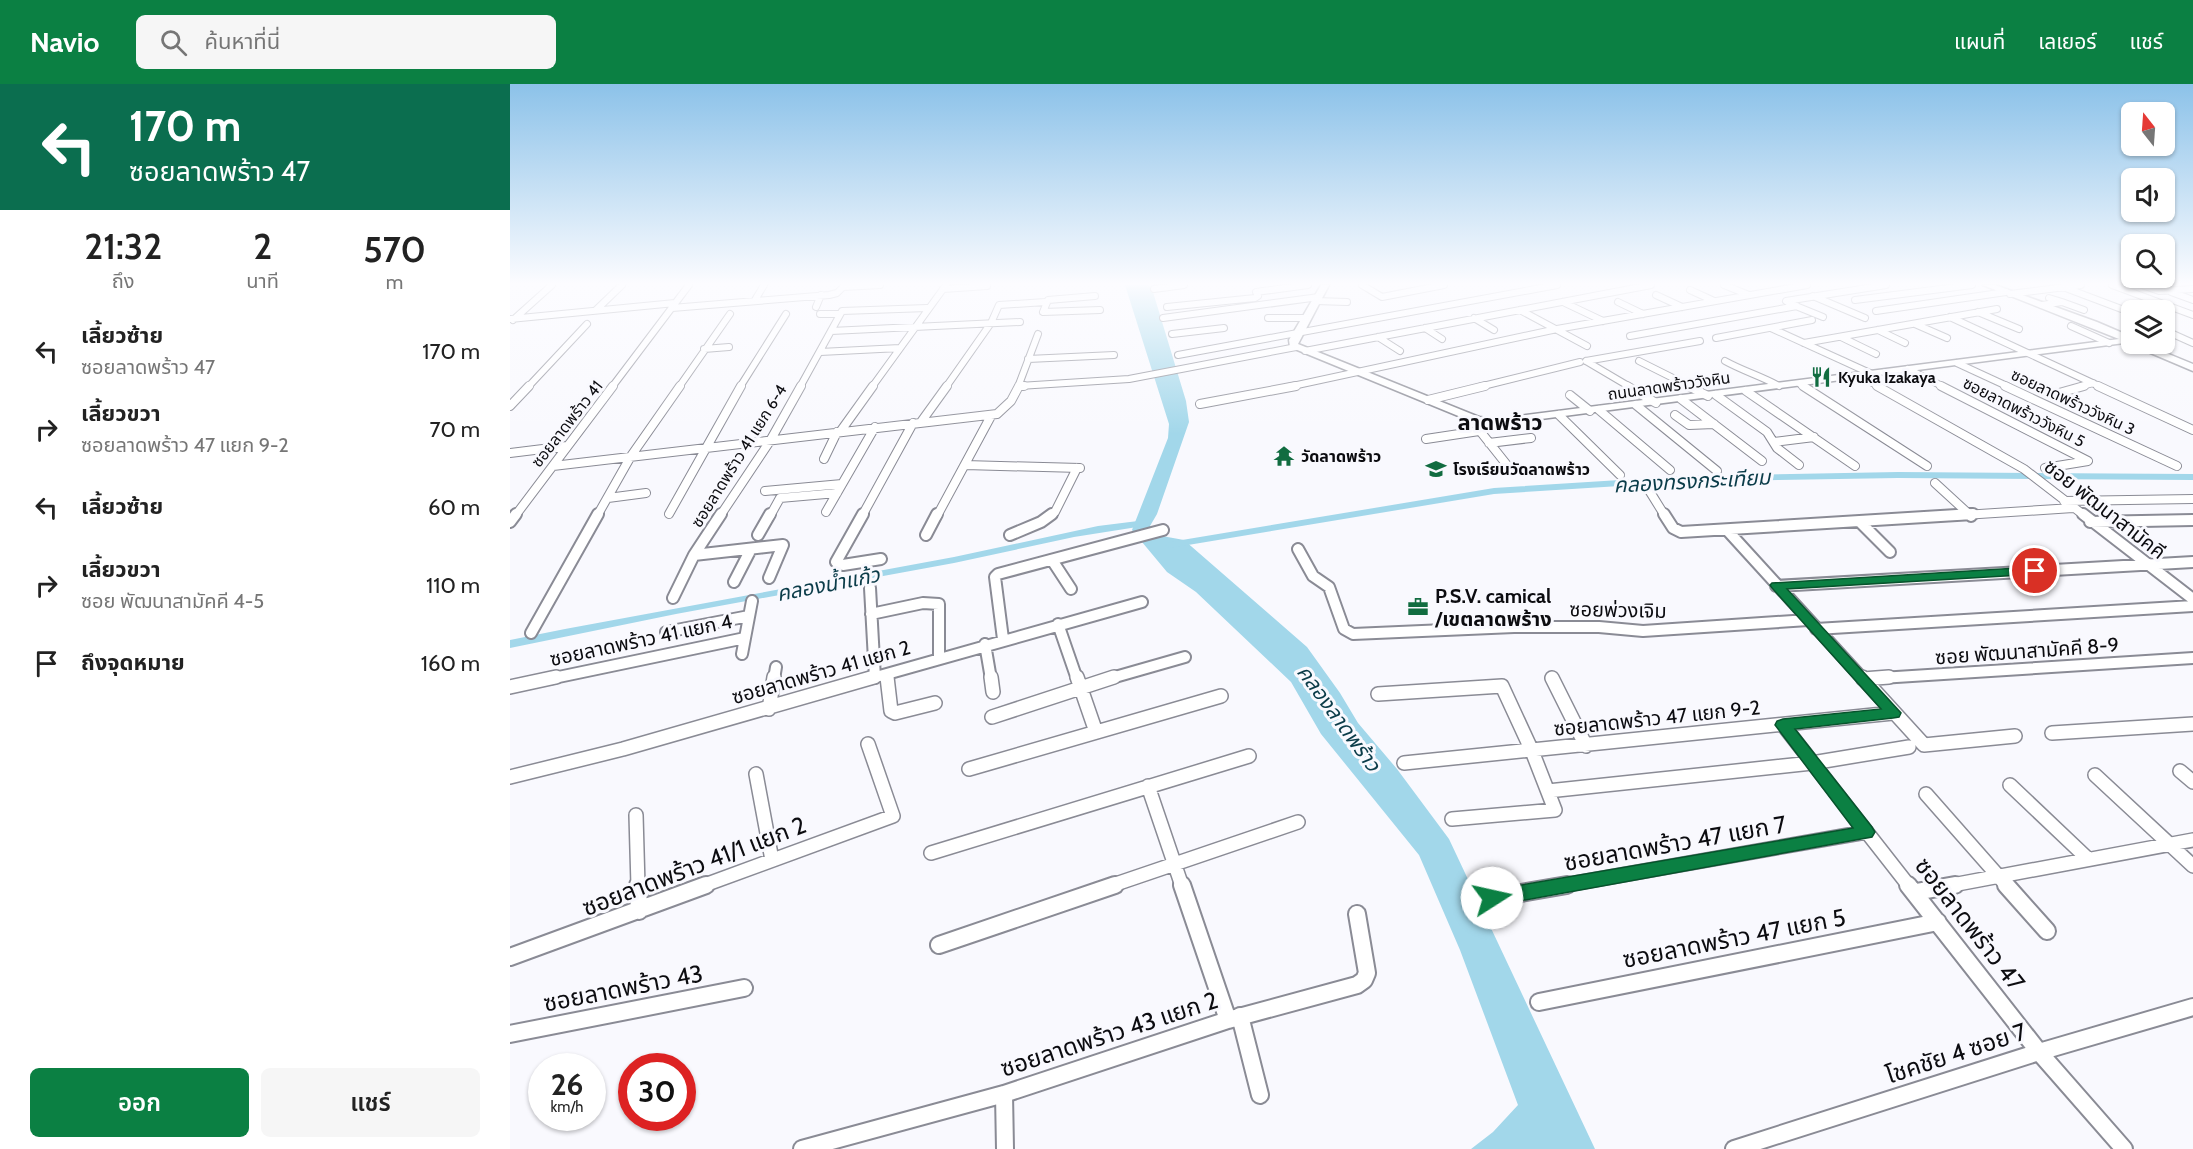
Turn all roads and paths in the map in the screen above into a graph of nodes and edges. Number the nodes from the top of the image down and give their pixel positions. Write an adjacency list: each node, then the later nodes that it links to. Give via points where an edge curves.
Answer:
1 (1038, 334): 50 (street)
2 (577, 335): 73 (street)
3 (651, 335): 91 (street, ซอยลาดพร้าว 41)
4 (715, 335): 40 (street)
5 (773, 335): 92 (street)
6 (829, 335): 44 (street, ซอยลาดพร้าว 41 แยก 6-4)
7 (910, 335): 39 (street)
8 (982, 335): 79 (street)
9 (1289, 335): 49 (street)
10 (1297, 335): 41 (main road, via 1293,342)
11 (1390, 335): 25 (street)
12 (1435, 335): 29 (street)
13 (1532, 335): 57 (street)
14 (1567, 335): 37 (street)
15 (1638, 335): 24 (street)
16 (1734, 335): 27 (street)
17 (1786, 335): 33 (street)
18 (1852, 335): 26 (street)
19 (1888, 335): 34 (street)
20 (1939, 335): 28 (street)
21 (1988, 335): 45 (street)
22 (2090, 335): 35 (street)
23 (2175, 335): 36 (street)
24 (1630, 336)
25 (1378, 337): 32 (street); 43 (street)
26 (1840, 337): 33 (street); 46 (street)
27 (1716, 338)
28 (1947, 338)
29 (1442, 339)
30 (1701, 341): 53 (street)
31 (2121, 342): 35 (main road, ถนนลาดพร้าววังหิน)
32 (1346, 343): 41 (street); 42 (street)
33 (1804, 343): 58 (street)
34 (1905, 343)
35 (2109, 343): 45 (main road, ถนนลาดพร้าววังหิน)
36 (2193, 344)
37 (1587, 346)
38 (729, 347): 40 (street)
39 (900, 348): 44 (street); 84 (street)
40 (704, 349): 94 (street)
41 (1301, 349): 57 (main road, ถนนลาดพร้าววังหิน); 62 (street, via 1129,379)
42 (1358, 351)
43 (1400, 351)
44 (820, 352): 88 (street, ซอยลาดพร้าว 41 แยก 6-4)
45 (2028, 353): 54 (main road, ถนนลาดพร้าววังหิน); 60 (street)
46 (1876, 354)
47 (2161, 354): 56 (main road)
48 (1114, 355): 50 (street)
49 (1178, 355)
50 (1028, 360): 62 (street)
51 (1639, 361): 67 (street)
52 (1725, 361): 63 (street)
53 (1583, 362): 69 (street); 70 (street)
54 (1957, 363): 55 (main road, ถนนลาดพร้าววังหิน); 102 (street, ซอยลาดพร้าววังหิน 3)
55 (1908, 369): 58 (main road, ถนนลาดพร้าววังหิน); 103 (street, ซอยลาดพร้าววังหิน 5, via 2088,461)
56 (2193, 369)
57 (1362, 374): 69 (main road, ถนนลาดพร้าววังหิน); 71 (street)
58 (1872, 374): 59 (main road, ถนนลาดพร้าววังหิน)
59 (1860, 376): 61 (main road, ถนนลาดพร้าววังหิน); 116 (street, ซอย พัฒนาสามัคคี, via 2030,474)
60 (2093, 383): 65 (street); 82 (street)
61 (1800, 384): 63 (main road, ถนนลาดพร้าววังหิน); 101 (street)
62 (1019, 386): 76 (street, via 1005,411)
63 (1779, 386): 64 (main road, ถนนลาดพร้าววังหิน)
64 (1746, 391): 67 (main road, ถนนลาดพร้าววังหิน); 85 (street)
65 (2059, 393)
66 (1570, 395): 74 (street)
67 (1712, 395): 68 (main road, ถนนลาดพร้าววังหิน); 89 (street, via 1767,432)
68 (1681, 399): 70 (main road, ถนนลาดพร้าววังหิน); 80 (street)
69 (1428, 400): 78 (main road, ถนนลาดพร้าววังหิน)
70 (1656, 403): 72 (main road, ถนนลาดพร้าววังหิน)
71 (1200, 404)
72 (1636, 405): 74 (main road, ถนนลาดพร้าววังหิน); 106 (street)
73 (510, 406)
74 (1594, 411): 77 (main road, ถนนลาดพร้าววังหิน); 105 (street)
75 (1675, 415): 80 (street, via 1689,425)
76 (990, 416): 79 (street); 97 (street)
77 (1559, 416): 78 (main road, ถนนลาดพร้าววังหิน, via 1505,422); 107 (street)
78 (1477, 420): 83 (street)
79 (917, 422): 81 (street); 134 (street, via 836,562 843,565)
80 (1714, 424): 96 (street)
81 (875, 428): 84 (street); 109 (street)
82 (2193, 430)
83 (1479, 431): 87 (street); 90 (street)
84 (839, 432): 88 (street); 95 (street)
85 (1814, 437): 89 (street); 100 (street)
86 (1531, 438): 90 (street)
87 (1426, 439)
88 (770, 441): 92 (street); 133 (street, ซอยลาดพร้าว 41 แยก 6-4)
89 (1774, 442): 98 (street)
90 (1489, 443): 104 (street)
91 (567, 446): 93 (street); 99 (street, ซอยลาดพร้าว 41)
92 (708, 447): 94 (street); 119 (street)
93 (510, 453)
94 (631, 456): 99 (street); 114 (street)
95 (824, 459)
96 (1762, 462)
97 (965, 465): 127 (street, via 1079,468 1055,512); 129 (street)
98 (1799, 465)
99 (553, 466): 122 (street, ซอยลาดพร้าว 41)
100 (1855, 466)
101 (1927, 466)
102 (2177, 466)
103 (2045, 468)
104 (1511, 470)
105 (1670, 470)
106 (1718, 471)
107 (1620, 475)
108 (1935, 483): 120 (street)
109 (842, 484): 111 (street); 113 (street)
110 (1647, 487): 126 (street, via 1676,531)
111 (765, 490)
112 (646, 493): 114 (street)
113 (837, 493): 118 (street); 128 (street, via 780,498)
114 (608, 498): 154 (street)
115 (2193, 499): 116 (street)
116 (2064, 501): 117 (street, ซอย พัฒนาสามัคคี)
117 (2073, 508): 120 (street); 124 (street, ซอย พัฒนาสามัคคี)
118 (826, 512)
119 (669, 514)
120 (1971, 516): 123 (street)
121 (2193, 520): 124 (street)
122 (510, 522)
123 (1860, 522): 126 (street); 132 (street)
124 (2090, 522): 137 (street, ซอย พัฒนาสามัคคี)
125 (1163, 530): 135 (street)
126 (1727, 530): 140 (street)
127 (1010, 534)
128 (758, 535)
129 (926, 535)
130 (750, 549): 133 (street); 138 (street, via 783,545); 139 (street)
131 (1298, 549): 150 (street, ซอยพ่วงเจิม, via 1313,576 1329,587 1344,629 1353,634 1514,627 1643,631)
132 (1890, 552)
133 (694, 555): 143 (street, ซอยลาดพร้าว 41 แยก 6-4)
134 (880, 559)
135 (1052, 560): 142 (street); 156 (street, via 994,577)
136 (2193, 562): 137 (street)
137 (2147, 565): 140 (street); 144 (street, ซอย พัฒนาสามัคคี)
138 (769, 578)
139 (734, 582)
140 (1776, 585): 150 (street)
141 (870, 588): 148 (street)
142 (1071, 589)
143 (673, 598)
144 (2193, 599)
145 (752, 601): 149 (street, ซอยลาดพร้าว 41 แยก 4)
146 (1142, 602): 151 (street, ซอยลาดพร้าว 41 แยก 2)
147 (2193, 606): 152 (street)
148 (871, 614): 160 (street, via 922,603 939,604); 163 (street)
149 (749, 616): 153 (street); 155 (street, ซอยลาดพร้าว 41 แยก 4)
150 (1808, 620): 152 (street)
151 (1058, 624): 156 (street, ซอยลาดพร้าว 41 แยก 2); 167 (street)
152 (1816, 629): 165 (street)
153 (666, 632)
154 (531, 633)
155 (745, 638): 158 (street); 166 (street, ซอยลาดพร้าว 41 แยก 4)
156 (1002, 639): 157 (street, ซอยลาดพร้าว 41 แยก 2)
157 (985, 644): 160 (street, ซอยลาดพร้าว 41 แยก 2); 168 (street)
158 (742, 654)
159 (1185, 657): 167 (street)
160 (939, 658): 163 (street, ซอยลาดพร้าว 41 แยก 2)
161 (2193, 658): 165 (street, ซอย พัฒนาสามัคคี 8-9)
162 (776, 667): 172 (street)
163 (881, 676): 171 (street, via 891,711 895,713); 172 (street, ซอยลาดพร้าว 41 แยก 2)
164 (1552, 678): 181 (street)
165 (1863, 679): 173 (street)
166 (510, 687)
167 (1080, 687): 174 (street); 177 (street)
168 (993, 692)
169 (1378, 693): 183 (street, via 1502,686)
170 (1221, 696): 177 (street)
171 (936, 703)
172 (769, 709): 191 (street, ซอยลาดพร้าว 41 แยก 2)
173 (1893, 713): 176 (street, ซอยลาดพร้าว 47 แยก 9-2); 179 (street, via 1924,745)
174 (992, 717)
175 (2193, 724): 178 (street)
176 (1783, 725): 181 (street, ซอยลาดพร้าว 47 แยก 9-2); 186 (street, ซอยลาดพร้าว 47)
177 (1096, 732): 187 (street)
178 (2052, 733)
179 (2015, 736)
180 (868, 744): 205 (street, ซอยลาดพร้าว 41/1 แยก 2, via 894,816)
181 (1586, 746): 183 (street, ซอยลาดพร้าว 47 แยก 9-2)
182 (1909, 747): 186 (street)
183 (1532, 751): 185 (street, ซอยลาดพร้าว 47 แยก 9-2); 195 (street)
184 (1249, 756): 194 (street)
185 (1404, 763)
186 (1812, 763): 195 (street); 200 (street, ซอยลาดพร้าว 47)
187 (969, 769)
188 (2180, 771): 192 (street)
189 (756, 774): 205 (street)
190 (2095, 775): 202 (street)
191 (510, 777)
192 (2193, 782)
193 (2010, 785): 204 (street)
194 (1148, 786): 203 (street); 206 (street)
195 (1548, 790): 198 (street, via 1555,810)
196 (1926, 794): 208 (street)
197 (636, 814): 211 (street)
198 (1452, 819)
199 (1298, 822): 206 (street)
200 (1866, 832): 209 (street, ซอยลาดพร้าว 47); 210 (street, ซอยลาดพร้าว 47 แยก 7)
201 (2193, 840): 202 (street)
202 (2169, 844): 204 (street); 207 (street)
203 (931, 853)
204 (2088, 859): 208 (street)
205 (772, 860): 211 (street, ซอยลาดพร้าว 41/1 แยก 2)
206 (1174, 865): 215 (street); 220 (street)
207 (2193, 866)
208 (2000, 876): 209 (street); 214 (street)
209 (1916, 892): 213 (street, ซอยลาดพร้าว 47)
210 (1492, 898)
211 (639, 911): 216 (street, ซอยลาดพร้าว 41/1 แยก 2)
212 (1357, 914): 220 (street, ซอยลาดพร้าว 43 แยก 2, via 1364,980)
213 (1938, 922): 218 (street, ซอยลาดพร้าว 47 แยก 5); 222 (street, ซอยลาดพร้าว 47)
214 (2048, 932)
215 (939, 945)
216 (510, 957)
217 (744, 988): 221 (street, ซอยลาดพร้าว 43)
218 (1539, 1002)
219 (2193, 1007): 222 (street, โชคชัย 4 ซอย 7)
220 (1234, 1018): 223 (street, ซอยลาดพร้าว 43 แยก 2); 224 (street)
221 (510, 1035)
222 (2039, 1052): 227 (street, โชคชัย 4 ซอย 7); 228 (street, ซอยลาดพร้าว 47)
223 (1004, 1094): 225 (street, ซอยลาดพร้าว 43 แยก 2); 226 (street)
224 (1260, 1095)
225 (802, 1149)
226 (1005, 1149)
227 (1734, 1149)
228 (2124, 1149)

